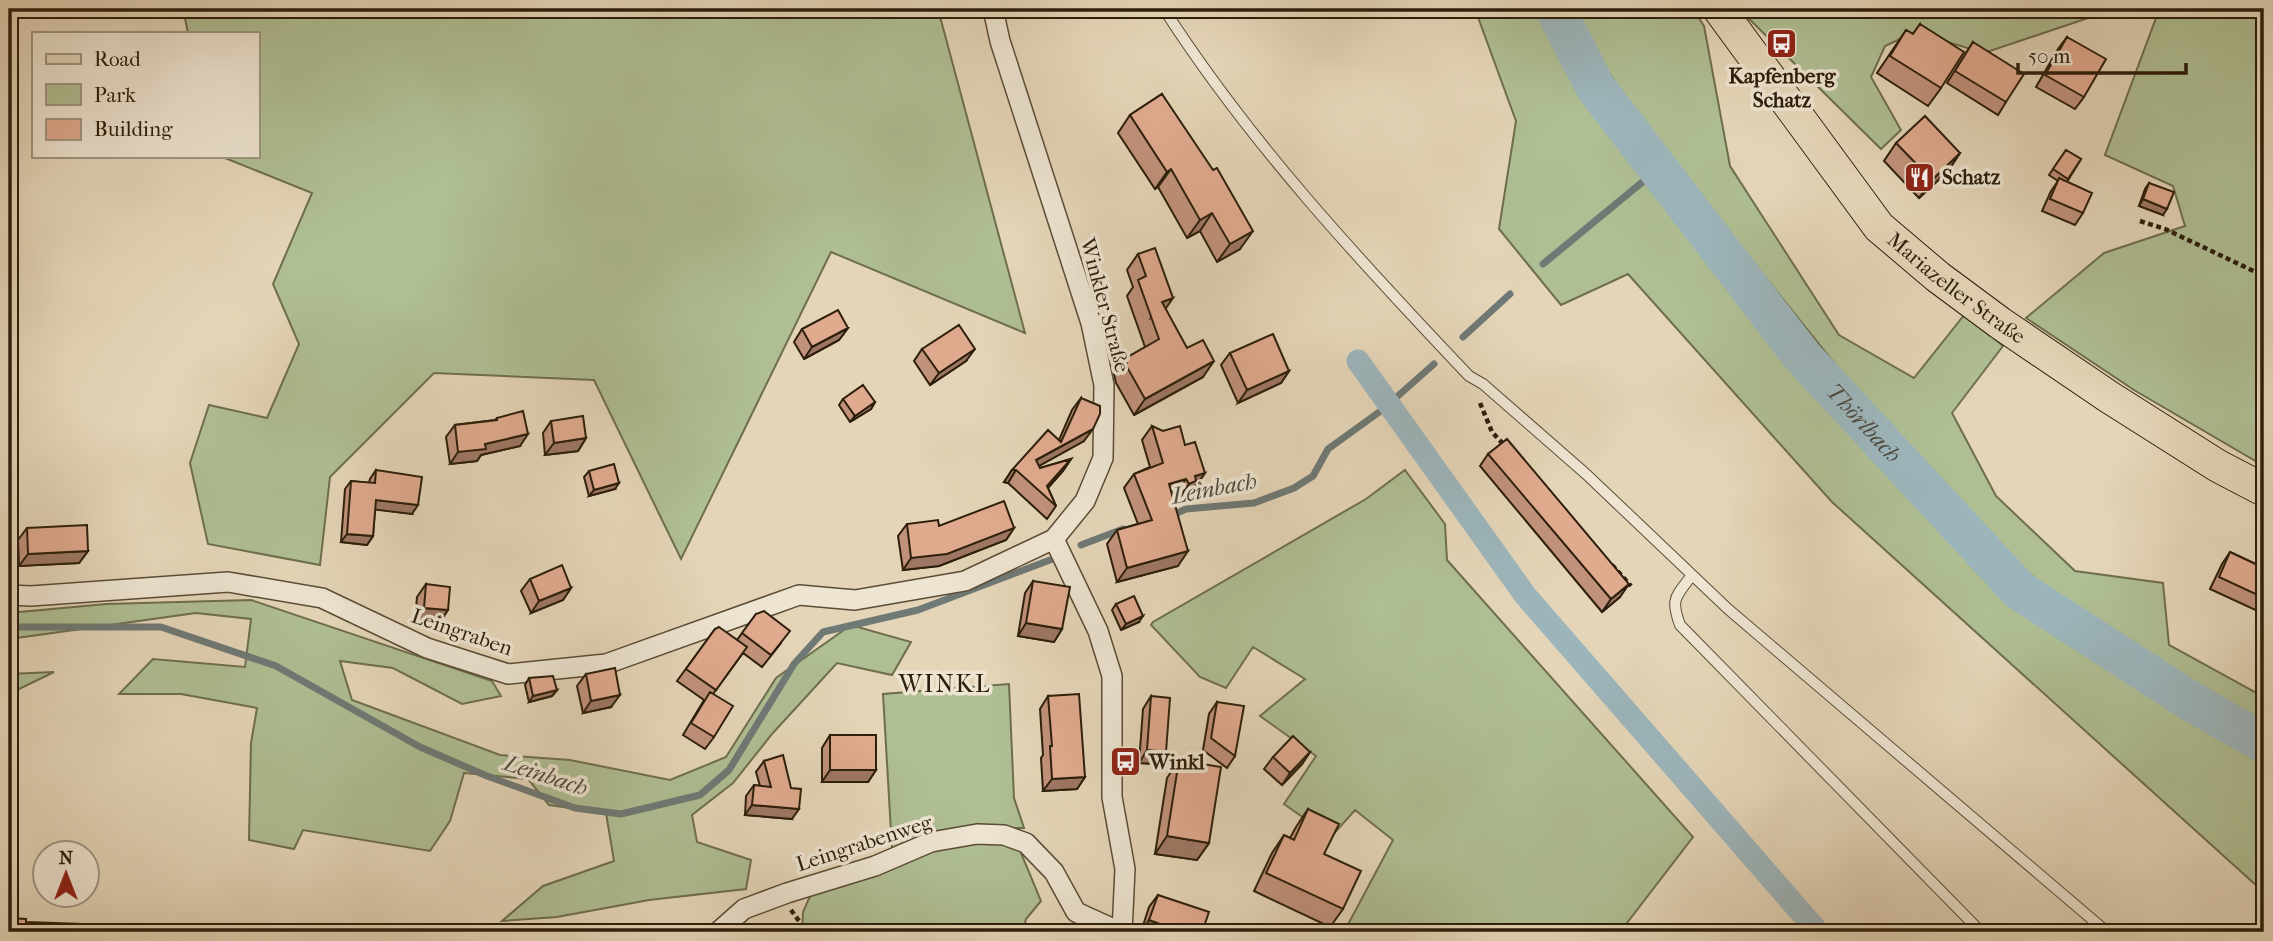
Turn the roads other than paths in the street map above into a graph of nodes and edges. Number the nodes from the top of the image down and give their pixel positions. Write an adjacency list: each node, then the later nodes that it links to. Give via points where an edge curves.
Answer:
1 (993, 9): 5 (street, Winkler Straße, via 1091,323 1104,385 1103,458 1086,501)
2 (1164, 9): 6 (lane, via 1261,142 1334,231 1469,376 1586,474)
3 (1718, 9): 4 (main road, Mariazeller Straße, via 1889,235 1938,278 2098,390)
4 (2264, 490)
5 (1055, 538): 7 (street, Leingraben, via 965,581 855,600 799,595 606,664 508,674 427,648 322,598 228,582); 9 (street, via 1098,631 1112,676 1112,797 1125,869)
6 (1692, 575): 10 (lane, via 1673,607 1679,625); 11 (lane)
7 (9, 595)
8 (718, 932): 9 (street, Leingrabenweg, via 744,909 788,892 875,866 930,842 977,834 1004,835 1026,843 1055,872 1076,912)
9 (1121, 932)
10 (1980, 932)
11 (2107, 932)

